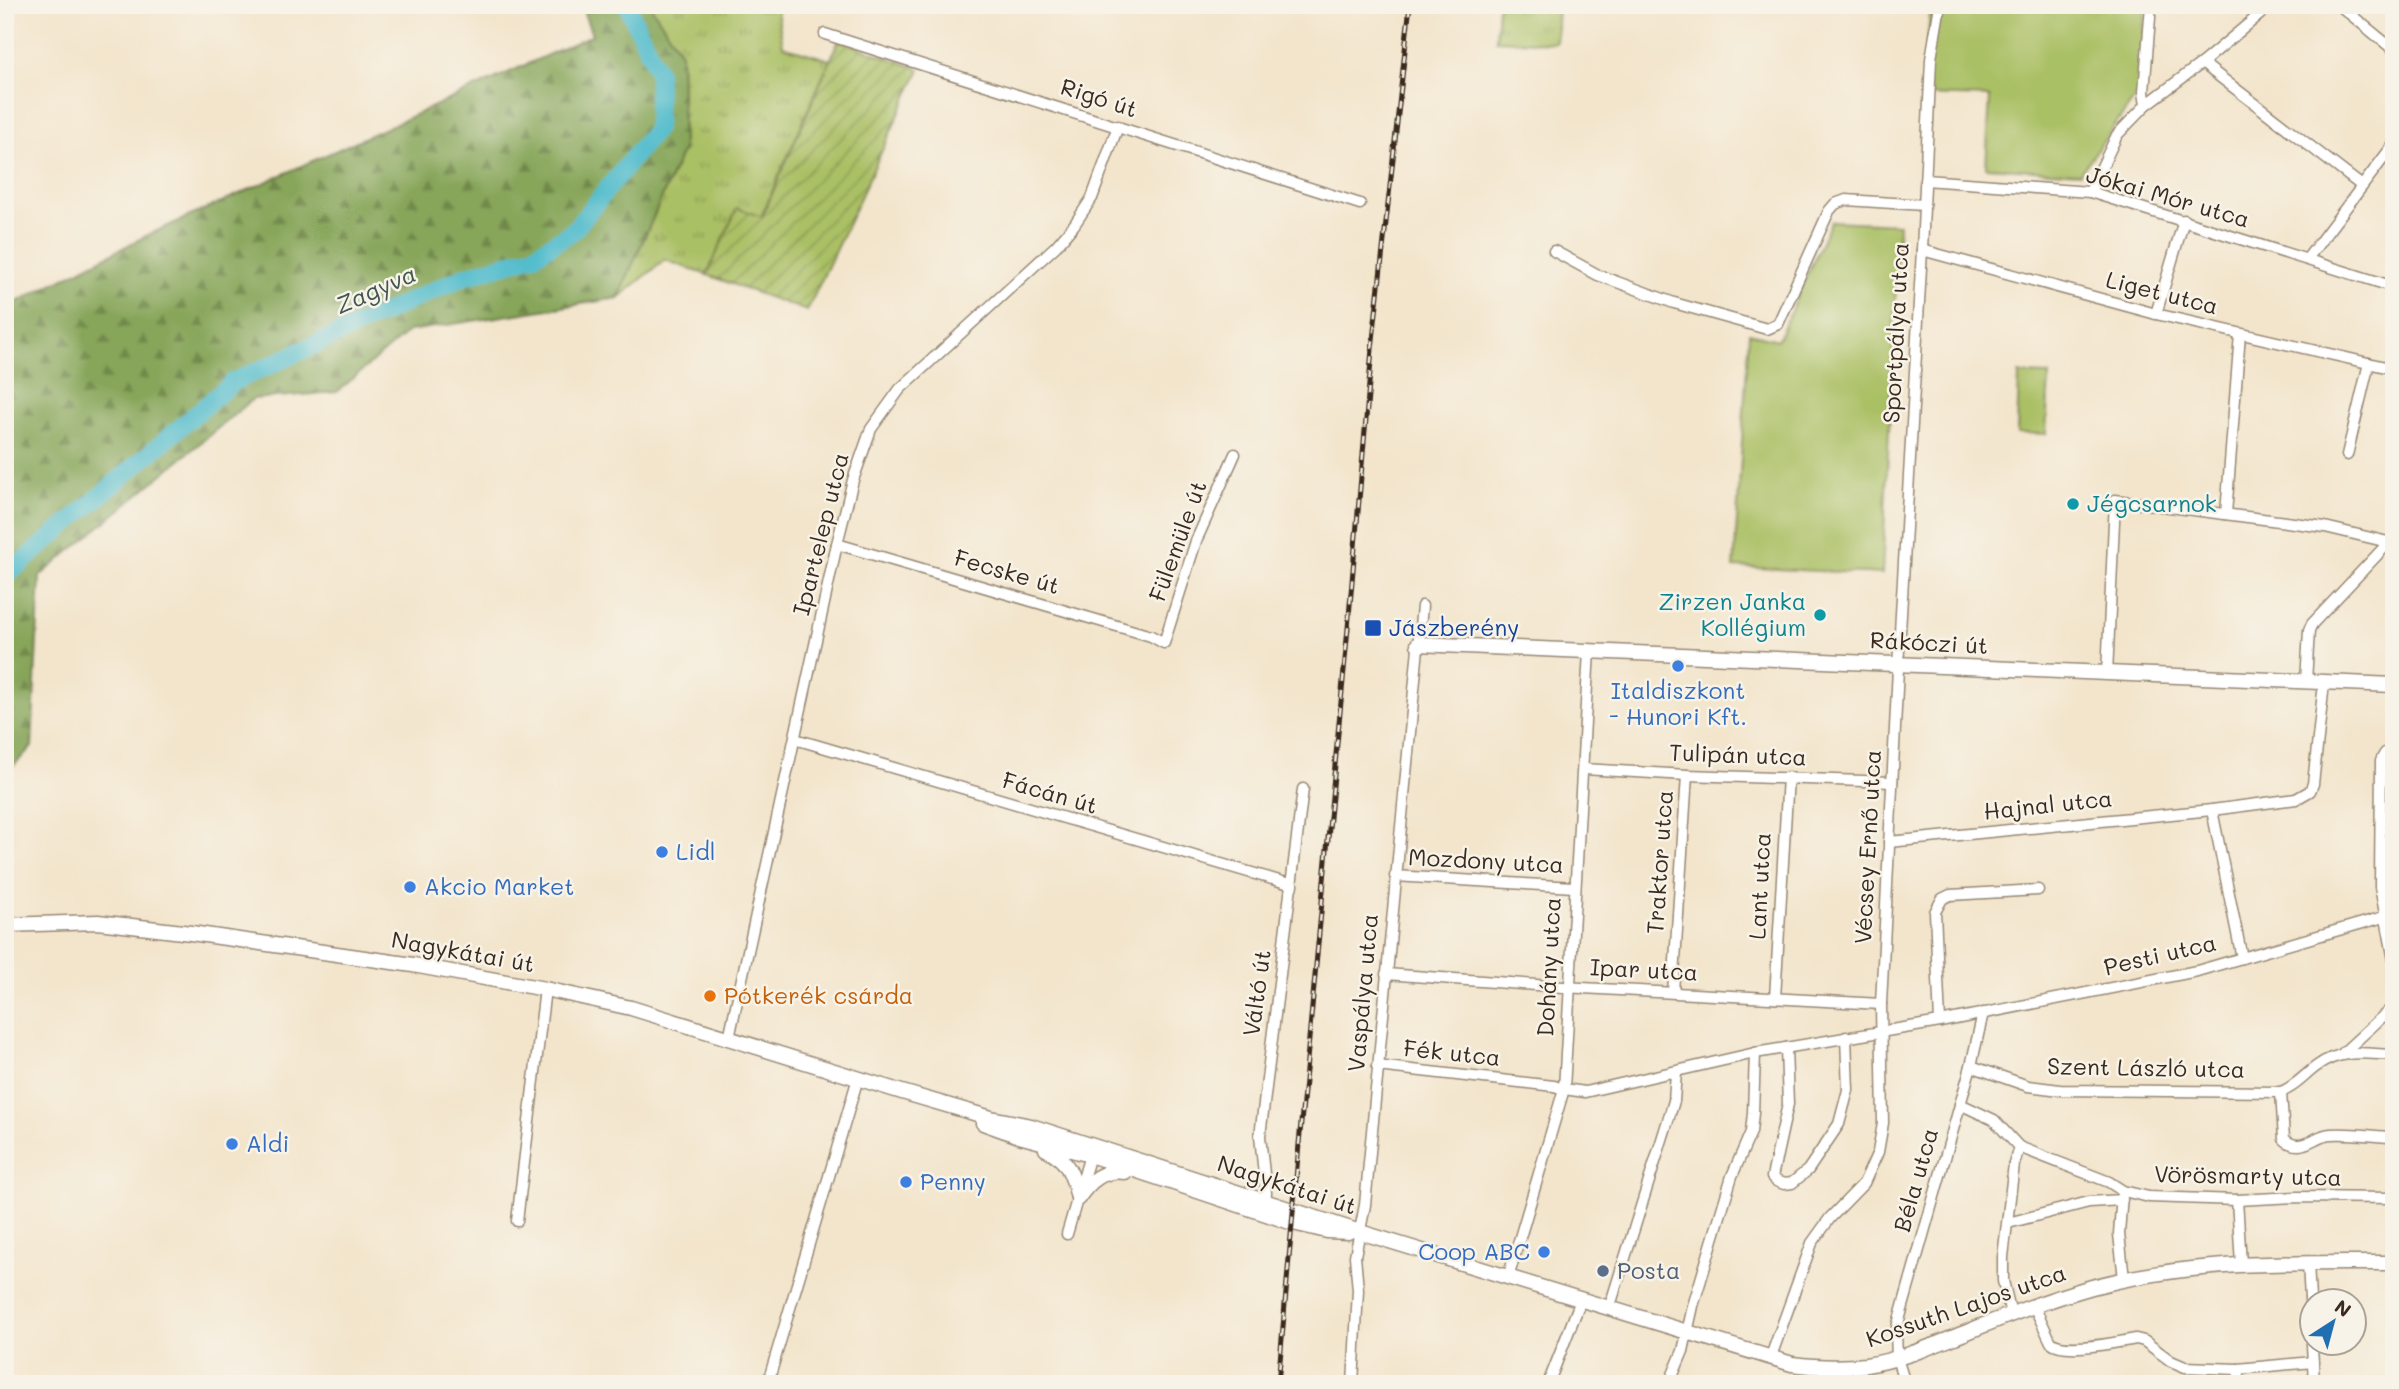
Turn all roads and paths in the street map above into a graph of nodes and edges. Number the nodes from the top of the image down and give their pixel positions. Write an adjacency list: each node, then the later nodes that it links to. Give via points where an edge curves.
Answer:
1 (1940, 5): 11 (street, Sportpálya utca, via 1931,59)
2 (2151, 5): 8 (street)
3 (2272, 5): 7 (street)
4 (2339, 5): 6 (street)
5 (825, 34): 9 (street, Rigó út)
6 (2394, 50)
7 (2202, 63): 8 (street); 12 (street)
8 (2146, 105): 13 (street, via 2117,135)
9 (1118, 126): 14 (street, Rigó út); 29 (street, Ipartelep utca, via 1092,198 1074,225 900,389 871,429)
10 (2394, 144): 12 (street)
11 (1925, 180): 13 (street, Jókai Mór utca); 15 (street, Sportpálya utca)
12 (2362, 186): 19 (street)
13 (2090, 192): 16 (street, Jókai Mór utca)
14 (1360, 204)
15 (1923, 205): 17 (street, Sportpálya utca); 18 (street, via 1846,200 1835,204 1778,324 1767,329 1674,303 1598,275)
16 (2184, 220): 19 (street, Jókai Mór utca); 21 (street)
17 (1922, 250): 21 (street, Liget utca); 34 (street, Sportpálya utca)
18 (1554, 251)
19 (2307, 259): 20 (street, Jókai Mór utca)
20 (2394, 287)
21 (2156, 314): 22 (street, Liget utca)
22 (2240, 334): 23 (street, Liget utca); 27 (street)
23 (2369, 363): 24 (street, Liget utca); 26 (street)
24 (2394, 369)
25 (1235, 454): 31 (street, Fülemüle út, via 1196,541)
26 (2347, 455)
27 (2226, 514): 28 (street); 35 (street, via 2115,500)
28 (2391, 539): 36 (street, via 2312,624)
29 (837, 544): 31 (street, Fecske út, via 1151,635); 39 (street, Ipartelep utca)
30 (1422, 606): 32 (street, Vaspálya utca)
31 (1164, 643)
32 (1418, 645): 33 (street, Rákóczi út); 48 (street, Vaspálya utca)
33 (1589, 651): 34 (street, Rákóczi út); 41 (street, Dohány utca)
34 (1898, 664): 35 (street, Rákóczi út); 44 (street, Vécsey Ernő utca)
35 (2107, 674): 36 (street, Rákóczi út)
36 (2306, 682): 37 (street, Rákóczi út)
37 (2324, 683): 38 (street, Rákóczi út); 46 (street, Hajnal utca, via 2310,791 2296,799)
38 (2394, 685)
39 (795, 739): 49 (street, Fácán út); 67 (street, Ipartelep utca)
40 (2394, 750): 52 (street, via 2381,761 2380,887)
41 (1583, 769): 42 (street, Tulipán utca); 50 (street, Dohány utca)
42 (1687, 775): 43 (street, Tulipán utca); 59 (street, Traktor utca)
43 (1788, 777): 44 (street, Tulipán utca); 60 (street, Lant utca)
44 (1892, 782): 47 (street, Vécsey Ernő utca)
45 (1304, 789): 49 (street, Váltó út)
46 (2212, 810): 47 (street, Hajnal utca); 54 (street)
47 (1889, 842): 61 (street, Vécsey Ernő utca)
48 (1395, 876): 50 (street, Mozdony utca); 56 (street, Vaspálya utca)
49 (1293, 885): 89 (street, Váltó út, via 1260,1136)
50 (1574, 887): 57 (street, Dohány utca)
51 (2038, 890): 64 (street, via 1950,895 1937,905)
52 (2390, 915): 54 (street, Pesti utca); 55 (street)
53 (5, 925): 58 (street, Nagykátai út, via 106,923 413,965)
54 (2242, 958): 63 (street, Pesti utca)
55 (2394, 960)
56 (1386, 974): 57 (street, Ipar utca); 72 (street, Vaspálya utca)
57 (1570, 987): 59 (street, Ipar utca); 76 (street, Dohány utca)
58 (545, 989): 67 (street, Nagykátai út, via 631,1008); 90 (street)
59 (1673, 992): 60 (street, Ipar utca)
60 (1775, 998): 61 (street, Ipar utca)
61 (1881, 1004): 65 (street, Vécsey Ernő utca)
62 (2394, 1006): 69 (street)
63 (1983, 1013): 64 (street, Pesti utca); 73 (street, Béla utca)
64 (1940, 1022): 65 (street, Pesti utca)
65 (1881, 1032): 66 (street, Pesti utca); 107 (street, Vécsey Ernő utca, via 1883,1123 1878,1152 1864,1184 1812,1243)
66 (1846, 1037): 68 (street, Pesti utca); 68 (street, via 1848,1090 1839,1124 1808,1170 1784,1184 1772,1177 1788,1104)
67 (729, 1038): 75 (street, Nagykátai út)
68 (1786, 1048): 70 (street, Pesti utca)
69 (2343, 1053): 71 (street); 77 (street)
70 (1755, 1054): 74 (street, Pesti utca); 104 (street, via 1751,1132 1732,1176)
71 (2394, 1055)
72 (1377, 1066): 76 (street, Fék utca); 92 (street, Vaspálya utca)
73 (1971, 1066): 77 (street, Szent László utca, via 2028,1086 2060,1090); 79 (street, Béla utca)
74 (1676, 1072): 76 (street, Pesti utca, via 1585,1092); 102 (street, via 1674,1101)
75 (858, 1078): 78 (street, Nagykátai út); 111 (street)
76 (1564, 1089): 97 (street, Dohány utca)
77 (2281, 1091): 81 (street, via 2288,1143 2306,1144 2329,1135)
78 (902, 1092): 80 (street, Nagykátai út); 83 (street, Nagykátai út)
79 (1960, 1104): 82 (street, Vörösmarty utca, via 1994,1119); 105 (street, Béla utca, via 1896,1331)
80 (1019, 1136): 83 (street, Nagykátai út); 86 (street, via 1056,1153 1067,1164)
81 (2394, 1137)
82 (2019, 1147): 85 (street, Vörösmarty utca, via 2109,1182); 91 (street)
83 (1091, 1150): 84 (street, Nagykátai út); 86 (street); 89 (street, Nagykátai út)
84 (1147, 1176): 86 (street, via 1116,1171 1100,1174); 92 (street, Nagykátai út, via 1293,1223 1326,1231)
85 (2122, 1195): 88 (street, Vörösmarty utca); 91 (street); 98 (street, via 2119,1234)
86 (1078, 1198): 93 (street)
87 (2394, 1198): 88 (street, Vörösmarty utca)
88 (2236, 1200): 96 (street)
89 (1265, 1202): 92 (street, Nagykátai út)
90 (517, 1221)
91 (2008, 1223): 103 (street, via 2003,1280)
92 (1360, 1232): 97 (street, Kossuth Lajos utca); 112 (street, Vaspálya utca, via 1355,1256 1358,1290)
93 (1067, 1234)
94 (2308, 1263): 95 (street, Kossuth Lajos utca); 96 (street, Kossuth Lajos utca); 99 (street)
95 (2394, 1263)
96 (2241, 1264): 98 (street, Kossuth Lajos utca, via 2196,1266)
97 (1508, 1278): 100 (street, Kossuth Lajos utca)
98 (2124, 1279): 101 (street, Kossuth Lajos utca)
99 (2309, 1288)
100 (1581, 1300): 102 (street, Kossuth Lajos utca); 113 (street)
101 (2034, 1306): 103 (street, Kossuth Lajos utca); 110 (street, via 2056,1346 2136,1339 2185,1367)
102 (1609, 1309): 104 (street, Kossuth Lajos utca)
103 (2011, 1314): 105 (street, Kossuth Lajos utca)
104 (1688, 1333): 107 (street, Kossuth Lajos utca); 114 (street)
105 (1897, 1358): 109 (street, Kossuth Lajos utca); 116 (street, Béla utca)
106 (2313, 1358): 108 (street)
107 (1770, 1359): 109 (street, Kossuth Lajos utca)
108 (2313, 1362): 110 (street); 118 (street)
109 (1836, 1367): 115 (street)
110 (2238, 1369): 117 (street)
111 (769, 1380)
112 (1353, 1384)
113 (1548, 1384)
114 (1669, 1384)
115 (1835, 1384)
116 (1905, 1384)
117 (2240, 1384)
118 (2314, 1384)

